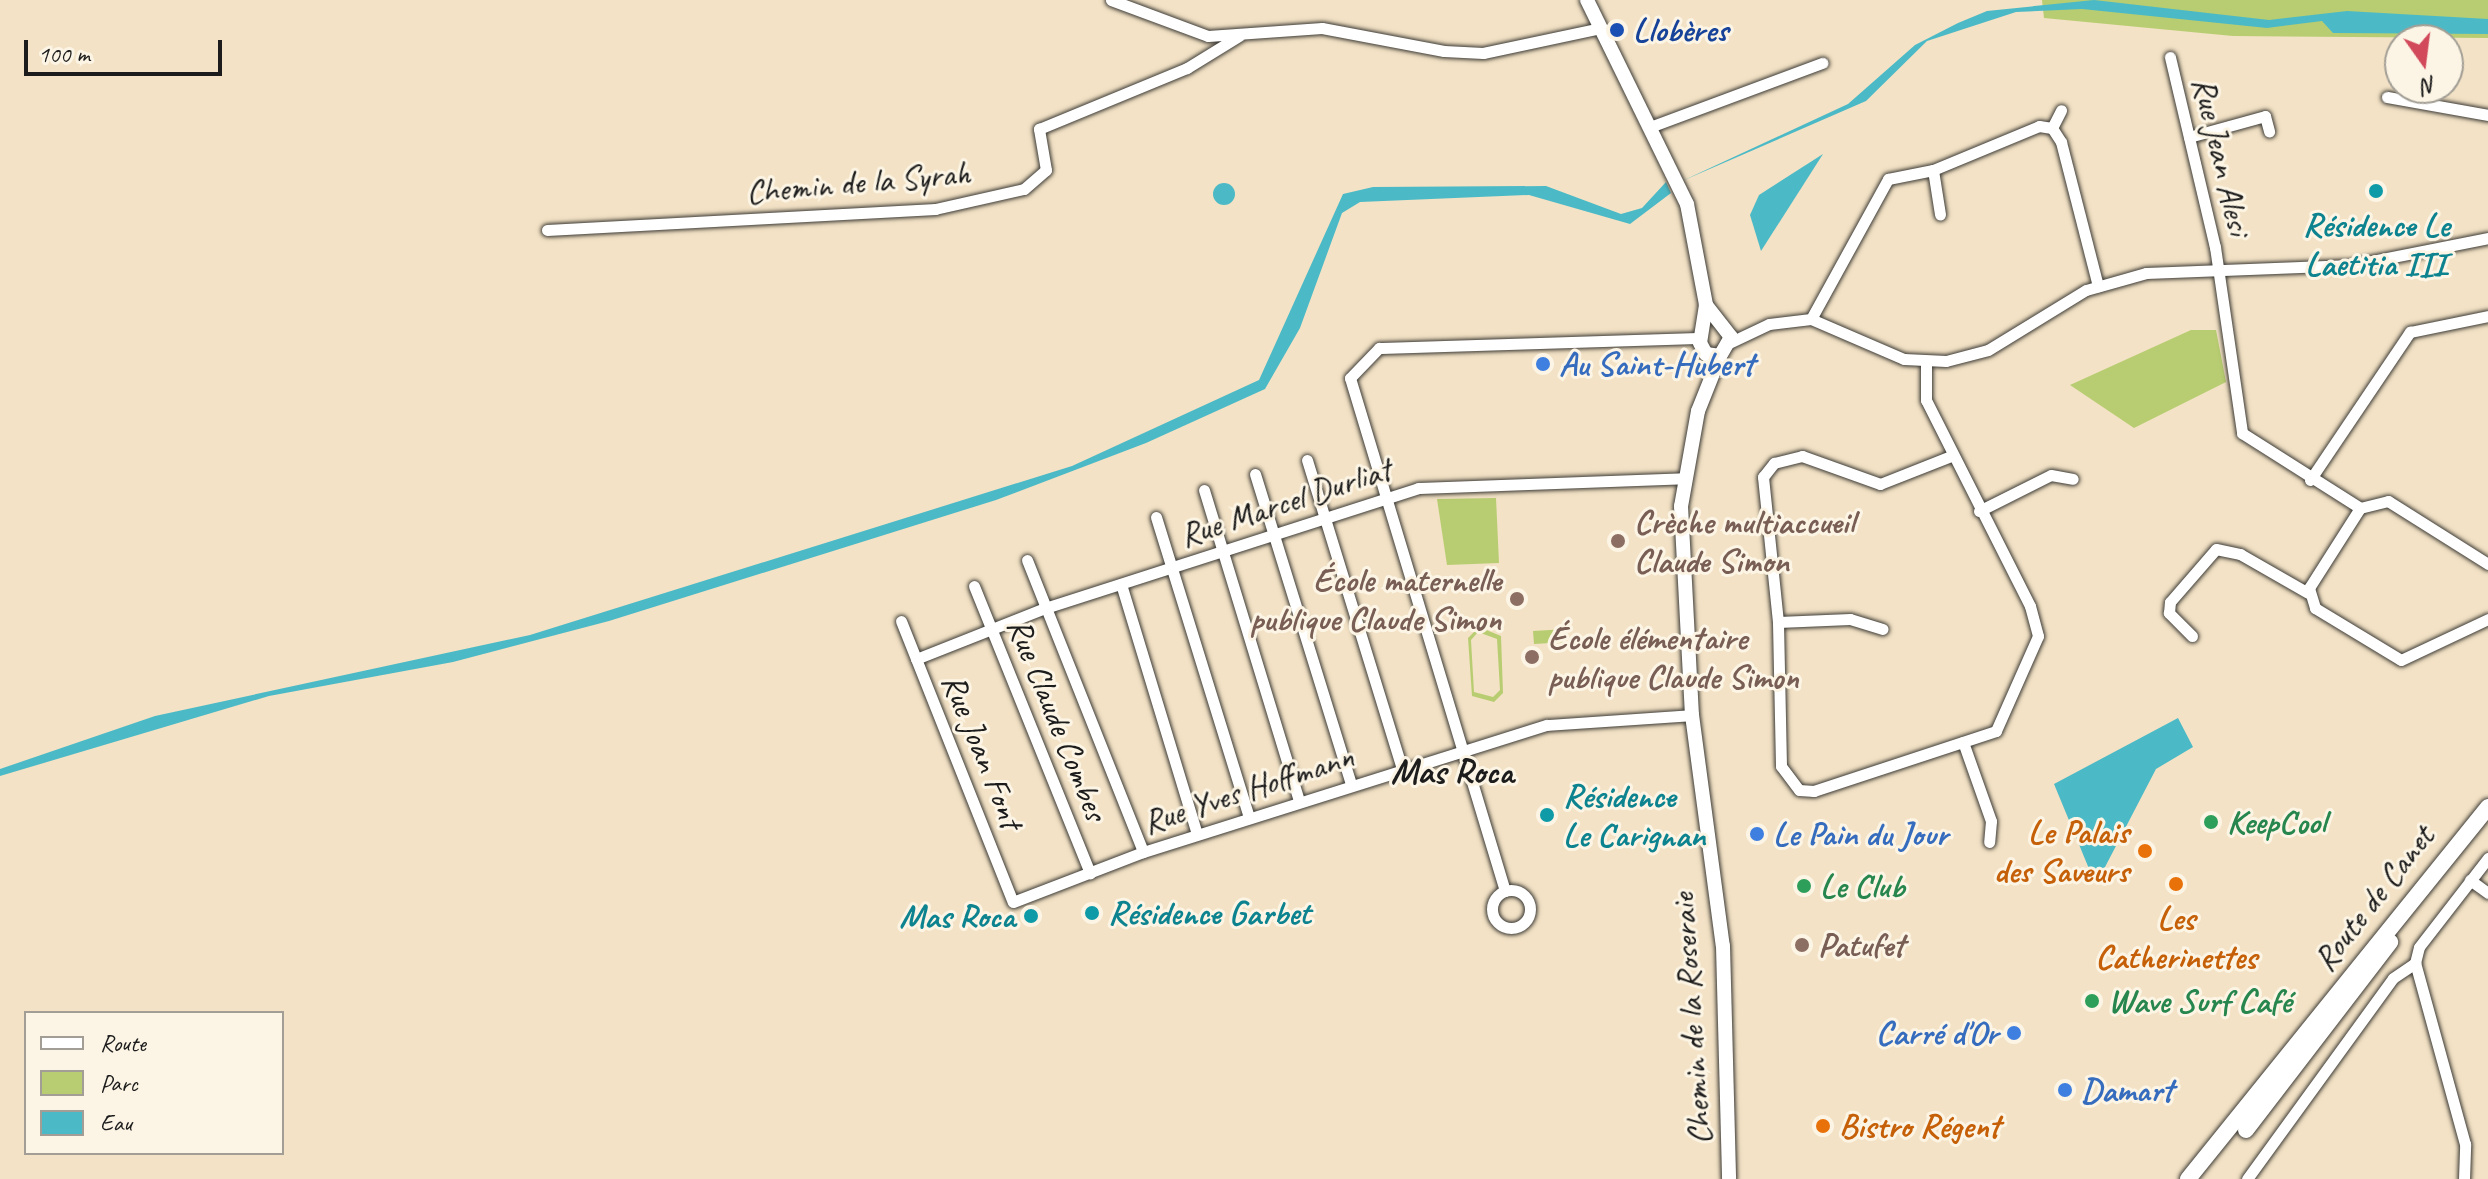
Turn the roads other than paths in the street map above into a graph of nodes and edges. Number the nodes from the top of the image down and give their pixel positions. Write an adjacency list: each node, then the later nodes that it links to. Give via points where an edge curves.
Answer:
1 (1111, 0): 4 (street, via 1178,30)
2 (1587, 0): 3 (street)
3 (1601, 28): 4 (street, via 1483,53 1322,28); 10 (street)
4 (1239, 36): 16 (street, Chemin de la Syrah, via 1187,68 1039,129 1046,170 1024,189 935,209)
5 (2170, 57): 13 (street, Rue Jean Alesi)
6 (1822, 63): 10 (street)
7 (2426, 104): 9 (street)
8 (2061, 110): 11 (street)
9 (2488, 115)
10 (1650, 127): 20 (street, via 1687,204)
11 (2052, 128): 14 (street, via 2039,126); 19 (street)
12 (2269, 131): 13 (street, via 2265,116)
13 (2189, 137): 18 (street, Rue Jean Alesi)
14 (1933, 170): 15 (street); 22 (street, via 1888,179 1874,192)
15 (1940, 214)
16 (547, 230)
17 (2488, 238): 18 (street, via 2352,265)
18 (2217, 267): 19 (street); 32 (street, Rue Jean Alesi, via 2242,433)
19 (2098, 286): 26 (street, via 1988,350)
20 (1706, 305): 23 (street); 24 (street)
21 (2484, 316): 32 (street, via 2410,332)
22 (1811, 319): 23 (street); 26 (street)
23 (1726, 332): 24 (street); 25 (street)
24 (1702, 334): 25 (street); 34 (street, via 1379,348 1350,378)
25 (1713, 355): 30 (street, Chemin de la Roseraie)
26 (1926, 361): 27 (street, via 1926,400)
27 (1951, 456): 36 (street); 50 (street, via 1880,484 1818,459 1774,463 1759,491)
28 (1307, 460): 38 (street)
29 (1255, 474): 39 (street)
30 (1686, 478): 34 (street, Rue Marcel Durliat, via 1418,488); 55 (street, Chemin de la Roseraie, via 1681,506)
31 (2073, 479): 36 (street, via 2051,475)
32 (2310, 480): 35 (street, Rue Jean Alesi)
33 (1204, 490): 40 (street)
34 (1385, 502): 38 (street, Rue Marcel Durliat); 57 (street)
35 (2360, 508): 42 (street, via 2388,501); 46 (street)
36 (1979, 511): 56 (street, via 2039,624 2003,724)
37 (1156, 517): 43 (street)
38 (1326, 520): 39 (street, Rue Marcel Durliat); 58 (street)
39 (1275, 536): 40 (street, Rue Marcel Durliat); 59 (street)
40 (1223, 552): 43 (street, Rue Marcel Durliat); 60 (street)
41 (1027, 560): 47 (street)
42 (2488, 564)
43 (1173, 568): 44 (street, Rue Marcel Durliat); 62 (street)
44 (1121, 584): 47 (street, Rue Marcel Durliat); 64 (street)
45 (974, 586): 51 (street, Rue Claude Combes)
46 (2308, 593): 48 (street, via 2315,608 2401,660); 53 (street, via 2240,554 2216,549 2170,602 2169,613)
47 (1045, 608): 51 (street, Rue Marcel Durliat); 66 (street)
48 (2488, 619)
49 (901, 621): 54 (street, Rue Joan Font)
50 (1778, 622): 52 (street, via 1850,619); 56 (street, via 1781,766 1799,790 1814,791)
51 (992, 628): 54 (street, Rue Marcel Durliat); 68 (street, Rue Claude Combes)
52 (1883, 629)
53 (2192, 636)
54 (916, 659): 72 (street, Rue Joan Font)
55 (1692, 715): 57 (street, Rue Yves Hoffmann, via 1547,725); 74 (street, Chemin de la Roseraie, via 1723,946)
56 (1963, 742): 65 (street, via 1991,821)
57 (1464, 750): 58 (street, Rue Yves Hoffmann); 70 (street)
58 (1402, 769): 59 (street, Rue Yves Hoffmann)
59 (1351, 785): 60 (street, Rue Yves Hoffmann)
60 (1299, 800): 62 (street, Rue Yves Hoffmann)
61 (2488, 807): 75 (main road, Route de Canet)
62 (1249, 817): 64 (street, Rue Yves Hoffmann)
63 (2488, 820): 75 (main road, Route de Canet)
64 (1197, 834): 66 (street, Rue Yves Hoffmann)
65 (1989, 842)
66 (1143, 852): 68 (street, Rue Yves Hoffmann)
67 (2488, 858): 69 (street)
68 (1090, 873): 72 (street, Rue Yves Hoffmann)
69 (2470, 880): 71 (street); 73 (street)
70 (1505, 891)
71 (2488, 893)
72 (1013, 902)
73 (2415, 963): 76 (street, via 2393,978); 77 (street, via 2465,1144)
74 (1731, 1177)
75 (2193, 1177)
76 (2247, 1179)
77 (2464, 1179)

